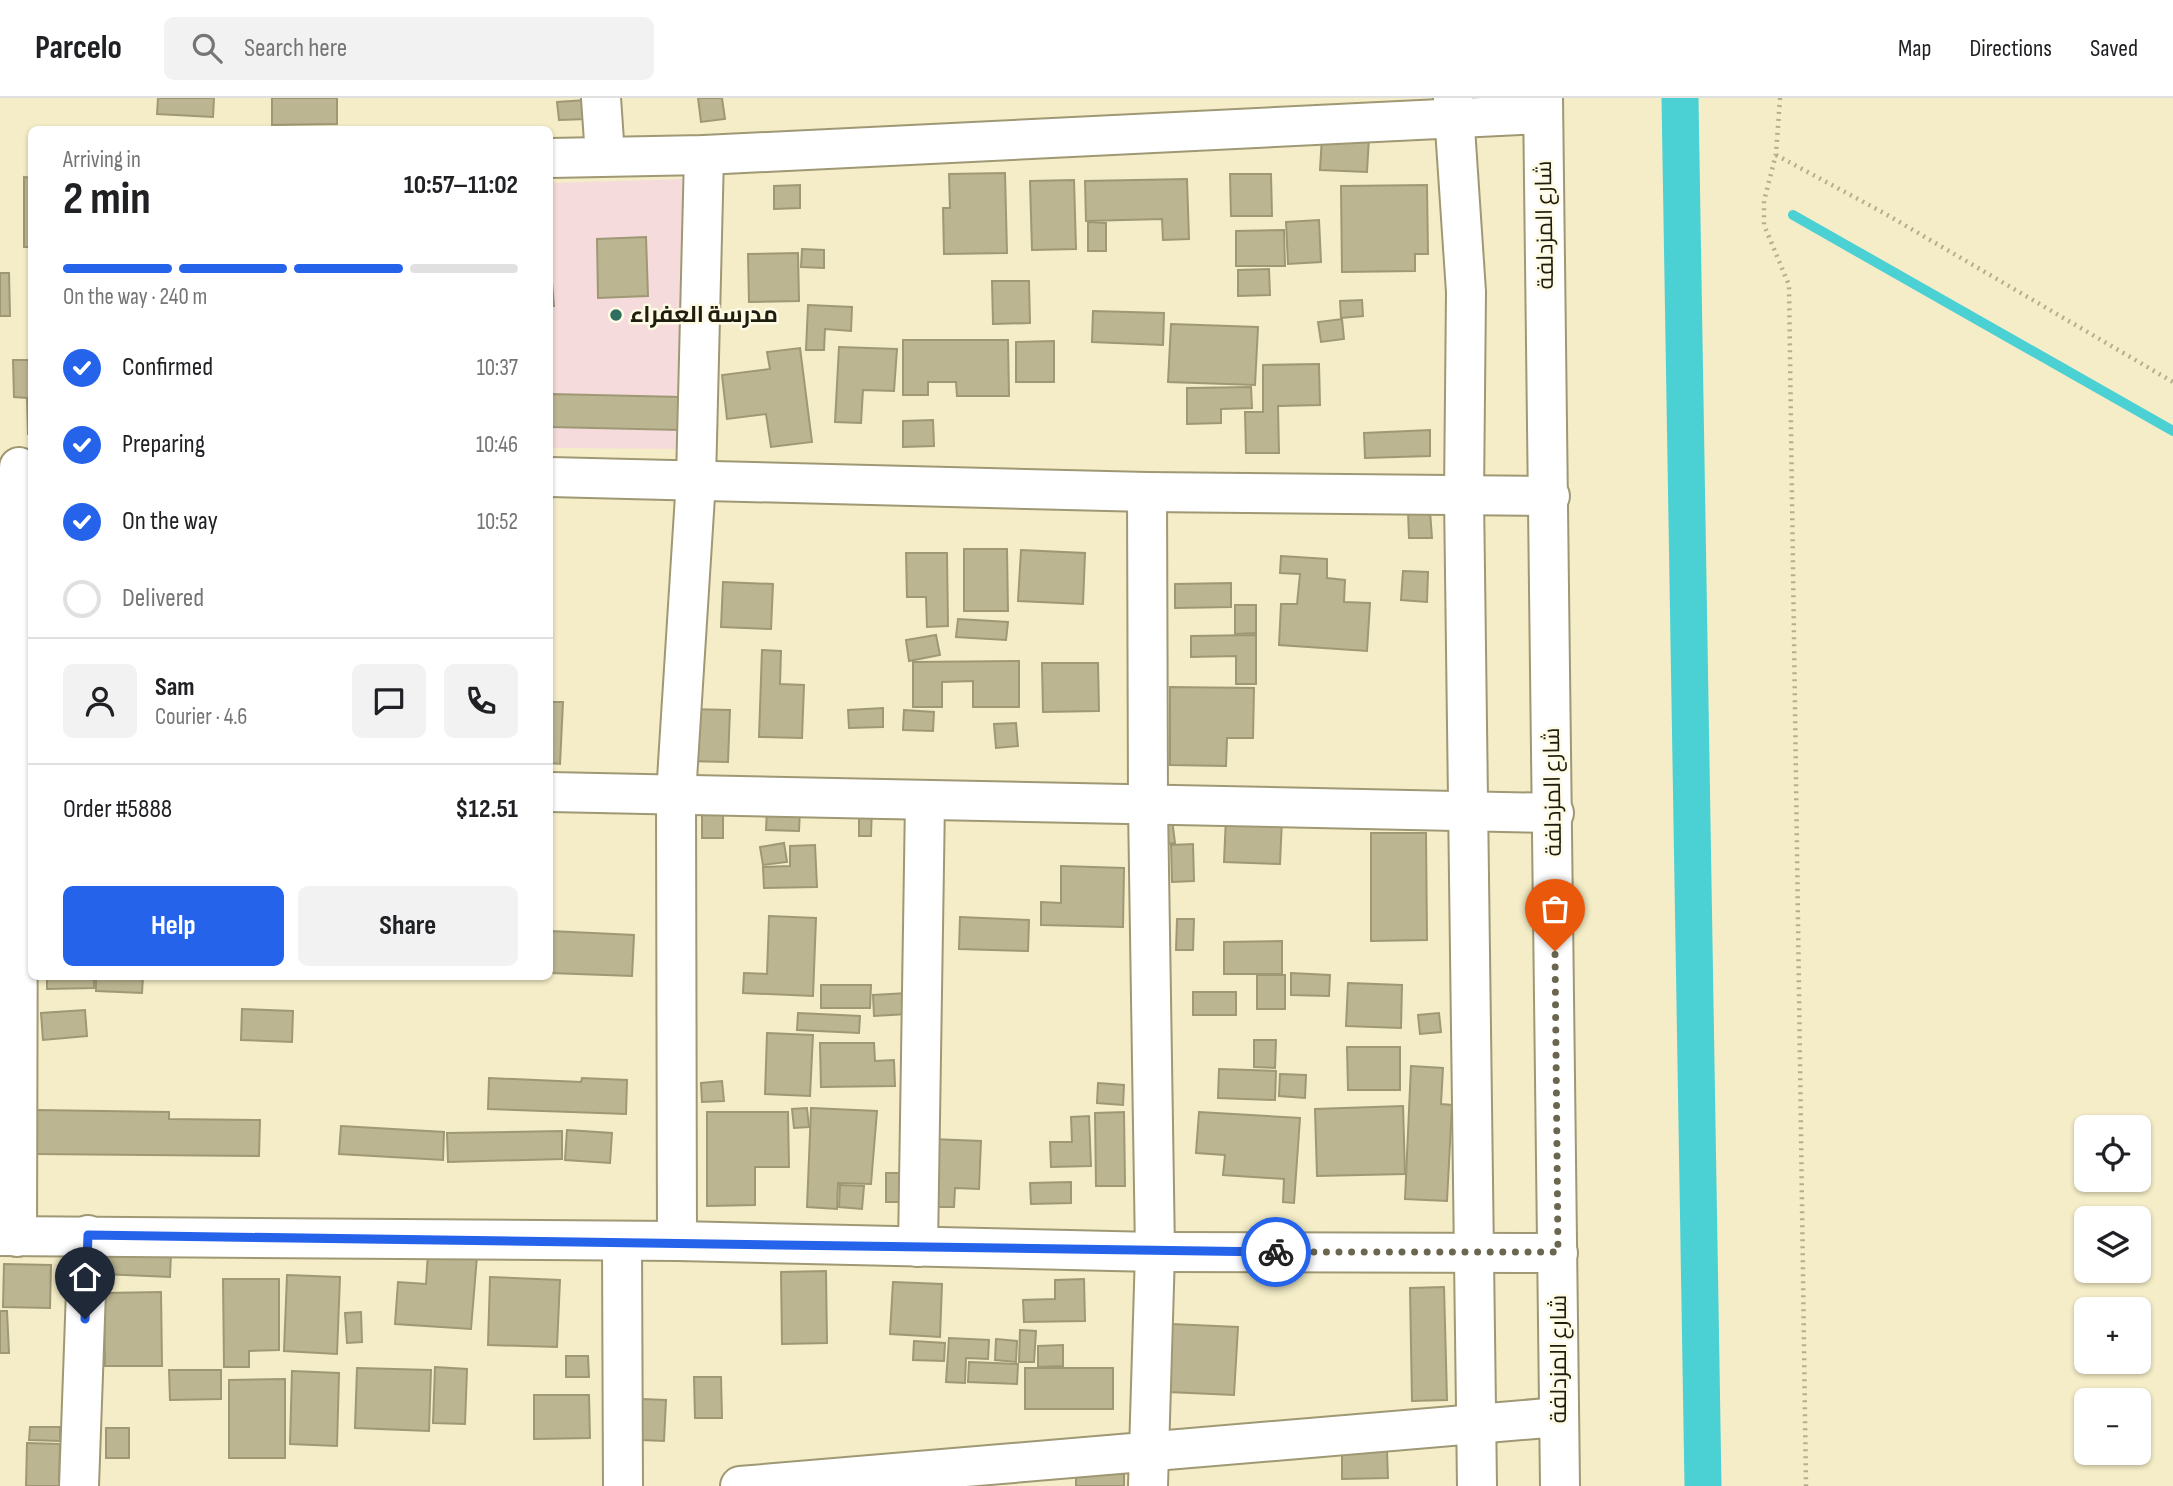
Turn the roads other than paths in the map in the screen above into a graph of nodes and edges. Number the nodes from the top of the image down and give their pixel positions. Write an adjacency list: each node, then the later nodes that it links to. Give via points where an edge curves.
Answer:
1 (601, 98): 5 (street)
2 (1543, 106): 3 (street); 12 (street, شارع المزدلفة)
3 (1453, 108): 4 (street); 11 (street, via 1466,292)
4 (704, 155): 5 (street); 9 (street)
5 (605, 156): 6 (street)
6 (553, 158)
7 (17, 467): 13 (street)
8 (553, 477): 9 (street)
9 (696, 480): 10 (street); 15 (street)
10 (1147, 492): 11 (street); 17 (street)
11 (1464, 496): 12 (street); 18 (street)
12 (1550, 496): 19 (street, شارع المزدلفة)
13 (17, 783): 21 (street)
14 (553, 792): 15 (street)
15 (676, 794): 16 (street); 22 (street)
16 (925, 801): 17 (street); 24 (street)
17 (1148, 806): 18 (street); 25 (street)
18 (1469, 812): 19 (street); 26 (street)
19 (1554, 813): 27 (street, شارع المزدلفة)
20 (88, 1235): 21 (street); 23 (street); 32 (street)
21 (8, 1237)
22 (677, 1241): 23 (street); 24 (street)
23 (622, 1243): 33 (street)
24 (918, 1247): 25 (street)
25 (1155, 1252): 26 (street); 30 (street)
26 (1472, 1252): 27 (street); 29 (street)
27 (1558, 1252): 28 (street, شارع المزدلفة)
28 (1559, 1417): 29 (street); 36 (street, شارع المزدلفة)
29 (1477, 1423): 30 (street); 35 (street)
30 (1148, 1470): 31 (street)
31 (875, 1481): 34 (street)
32 (79, 1486)
33 (623, 1486)
34 (740, 1486)
35 (1477, 1486)
36 (1560, 1486)

